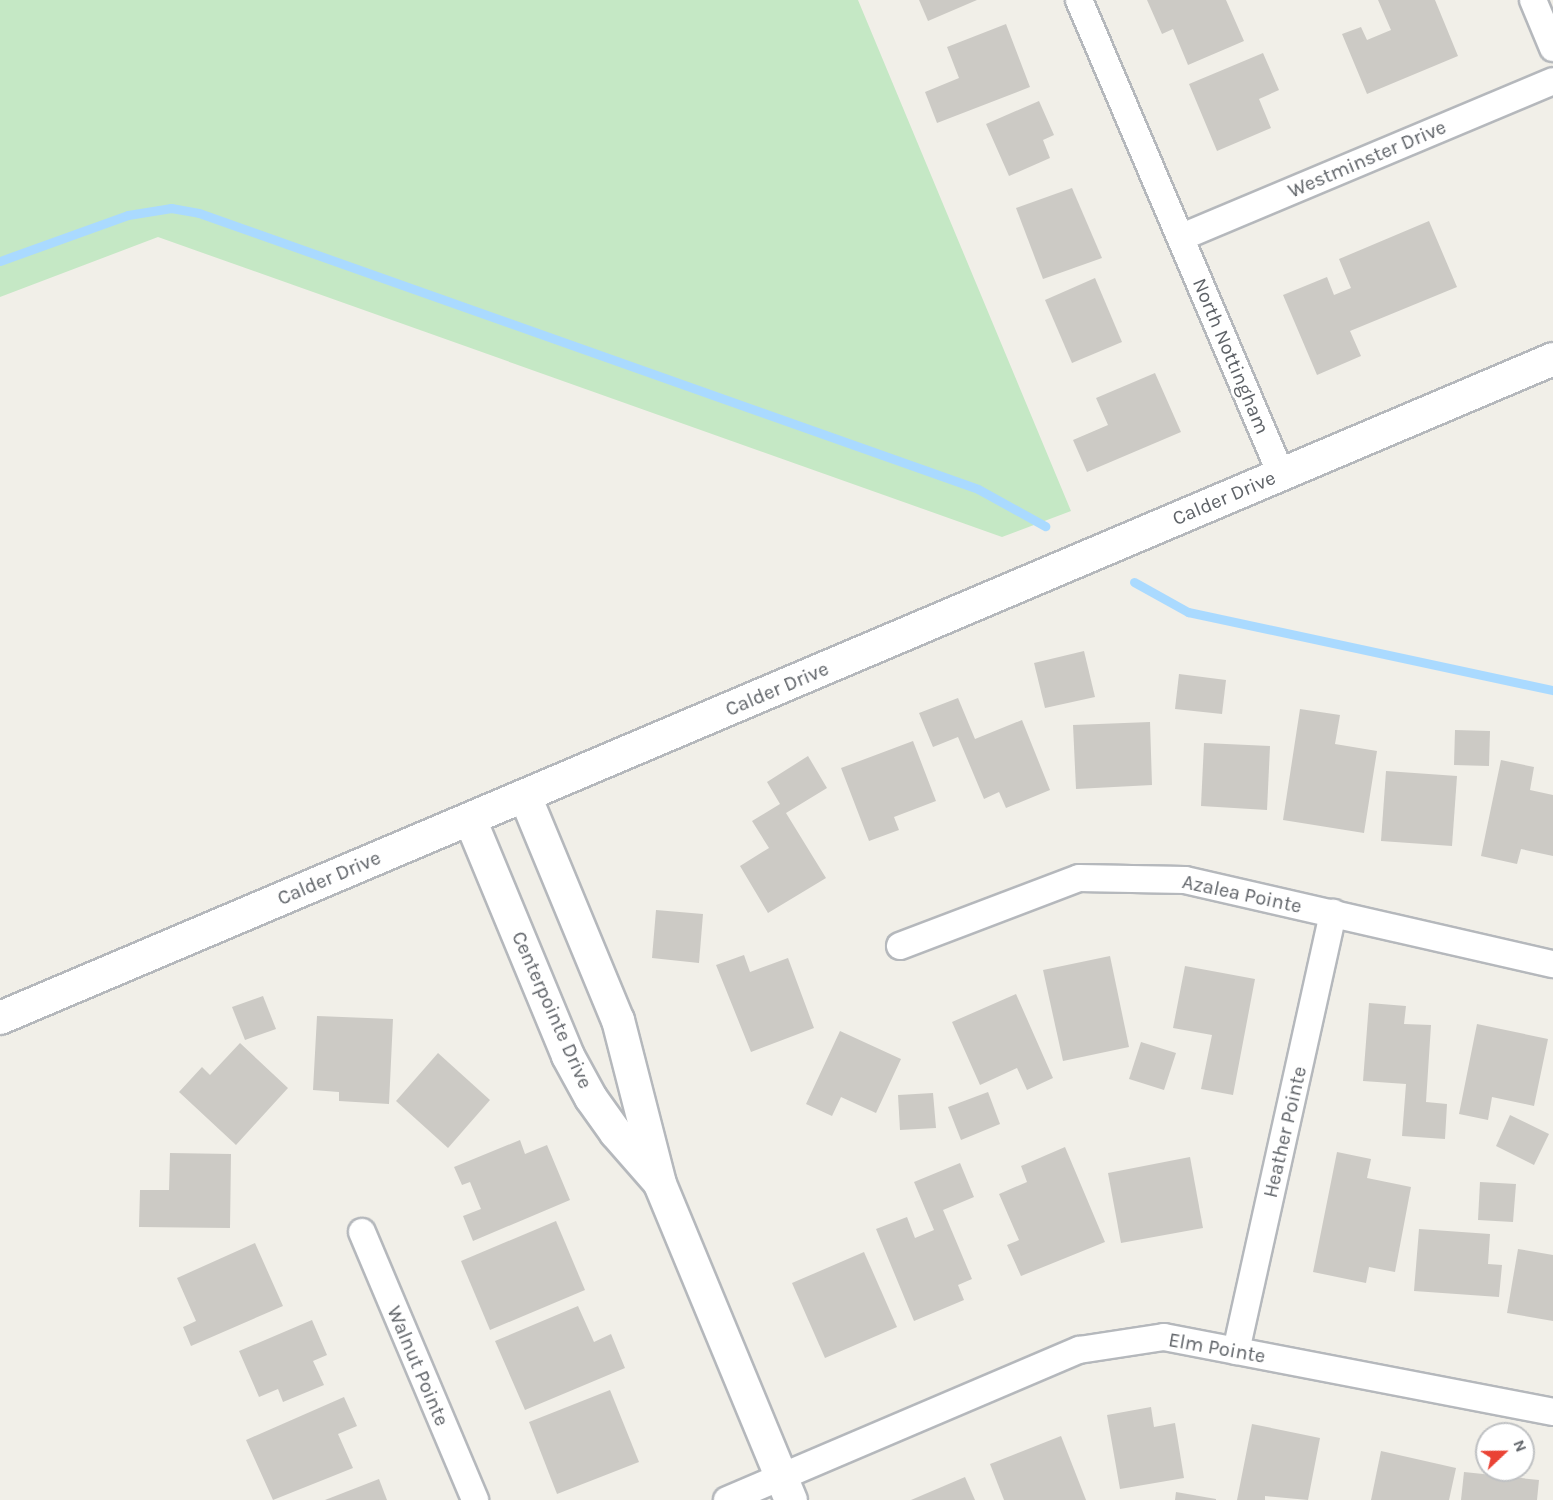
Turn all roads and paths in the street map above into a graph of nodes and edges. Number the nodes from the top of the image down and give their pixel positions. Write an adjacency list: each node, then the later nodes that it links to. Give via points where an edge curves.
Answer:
1 (1079, 0): 5 (street, North Nottingham)
2 (1533, 0): 3 (street)
3 (1553, 48)
4 (1553, 81): 5 (street, Westminster Drive)
5 (1182, 237): 7 (street, North Nottingham)
6 (1553, 359): 7 (street, Calder Drive)
7 (1281, 474): 8 (street, Calder Drive)
8 (525, 796): 9 (street, Calder Drive); 14 (street, Centerpointe Drive, via 618,1020)
9 (470, 819): 13 (street, Calder Drive); 14 (street, Centerpointe Drive, via 568,1056 616,1133)
10 (1333, 913): 11 (street, Azalea Pointe, via 1185,880 1079,878); 12 (street, Azalea Pointe); 16 (street, Heather Pointe)
11 (900, 946)
12 (1553, 964)
13 (0, 1018)
14 (660, 1184): 18 (street, Centerpointe Drive)
15 (362, 1232): 19 (street, Walnut Pointe)
16 (1236, 1351): 17 (street, Elm Pointe); 18 (street, Elm Pointe, via 1164,1337 1079,1350)
17 (1553, 1412)
18 (786, 1489): 20 (street, Elm Pointe)
19 (475, 1500)
20 (727, 1500)

